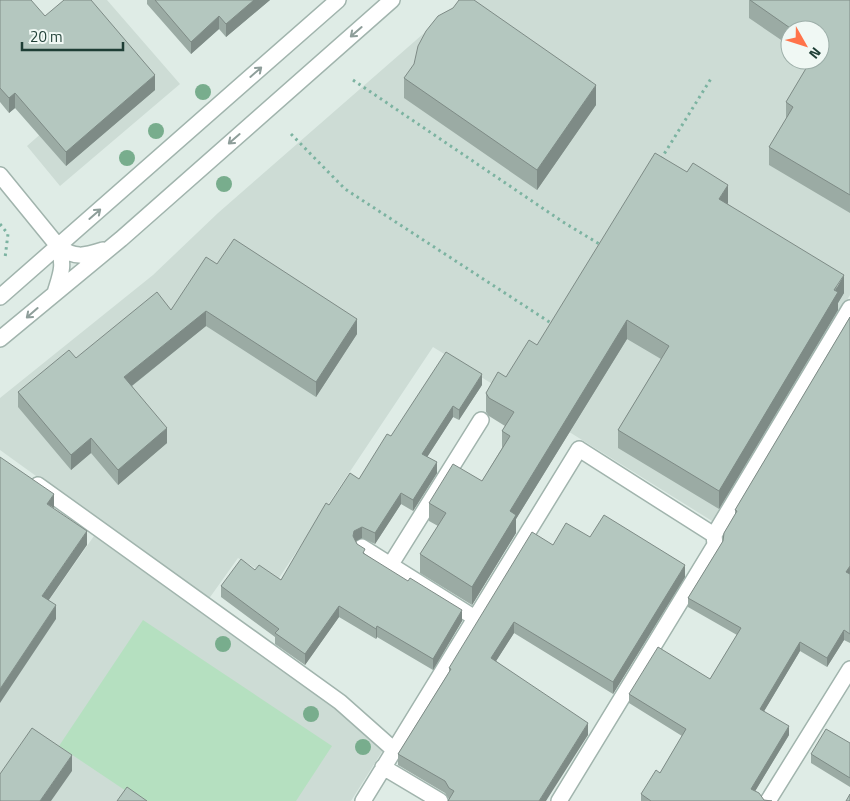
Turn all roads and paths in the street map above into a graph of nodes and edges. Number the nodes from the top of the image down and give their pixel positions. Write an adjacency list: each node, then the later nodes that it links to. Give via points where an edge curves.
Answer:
1 (338, 0): 9 (street, one-way to 1)
2 (392, 0): 10 (street, one-way to 10)
3 (712, 77): 6 (path)
4 (353, 80): 11 (path, via 562,222)
5 (291, 134): 16 (path, via 345,189)
6 (656, 167)
7 (0, 175): 9 (street)
8 (0, 224): 12 (path, via 8,234 6,257)
9 (58, 246): 10 (street, via 68,254 86,255); 13 (street, via 63,260); 14 (street)
10 (110, 248): 13 (street)
11 (606, 248)
12 (0, 264)
13 (55, 293): 17 (street, one-way to 17)
14 (0, 297)
15 (850, 308): 20 (street)
16 (557, 327)
17 (0, 339)
18 (480, 420): 22 (street)
19 (23, 474): 25 (street, via 340,702)
20 (714, 535): 23 (street, via 579,449); 29 (street, via 715,545)
21 (362, 547): 22 (street)
22 (391, 564): 23 (street)
23 (475, 618): 25 (street)
24 (850, 669): 30 (street)
25 (393, 749): 26 (street)
26 (384, 767): 27 (street); 28 (street)
27 (362, 801)
28 (440, 801)
29 (559, 801)
30 (768, 801)

